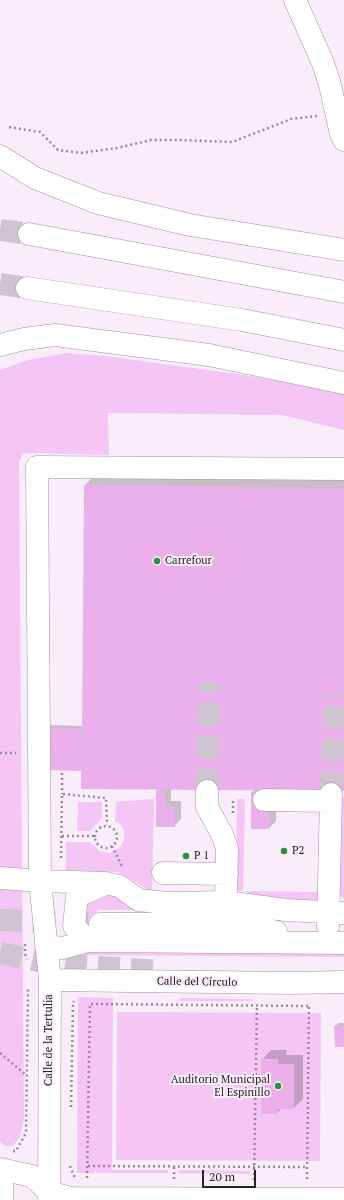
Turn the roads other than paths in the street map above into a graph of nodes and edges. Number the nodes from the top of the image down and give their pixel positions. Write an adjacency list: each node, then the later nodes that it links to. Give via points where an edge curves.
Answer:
1 (295, 0): 2 (main road, via 323,62)
2 (330, 85): 3 (main road); 4 (main road)
3 (344, 105)
4 (344, 140)
5 (0, 156): 7 (main road, via 35,178 98,203 190,225)
6 (29, 234): 9 (main road)
7 (344, 250)
8 (27, 288): 10 (main road, via 242,320)
9 (344, 292)
10 (344, 340)
11 (0, 345): 12 (main road, via 55,335 209,355)
12 (344, 383)
13 (344, 469): 19 (main road, Calle de la Tertulia, via 37,467)
14 (207, 791): 17 (main road, via 207,807 227,848)
15 (264, 800): 22 (main road, via 331,798)
16 (163, 873): 17 (main road)
17 (227, 874): 21 (main road)
18 (0, 878): 19 (main road)
19 (40, 881): 20 (main road); 25 (main road, Calle de la Tertulia)
20 (106, 883): 21 (main road, via 119,886 139,900 166,903); 23 (main road, via 77,896 74,926)
21 (226, 902): 22 (main road)
22 (336, 913): 24 (main road)
23 (94, 933): 24 (main road, via 222,923 263,928); 25 (main road, via 63,948)
24 (330, 942)
25 (46, 946): 28 (main road, Calle de la Tertulia)
26 (162, 971): 27 (main road, Calle del Círculo)
27 (344, 976)
28 (39, 980): 29 (main road, Calle del Círculo); 31 (main road, Calle de la Tertulia)
29 (344, 982)
30 (4, 1163): 31 (main road, via 32,1176); 33 (main road)
31 (49, 1196): 32 (main road)
32 (344, 1199)
33 (2, 1200)

